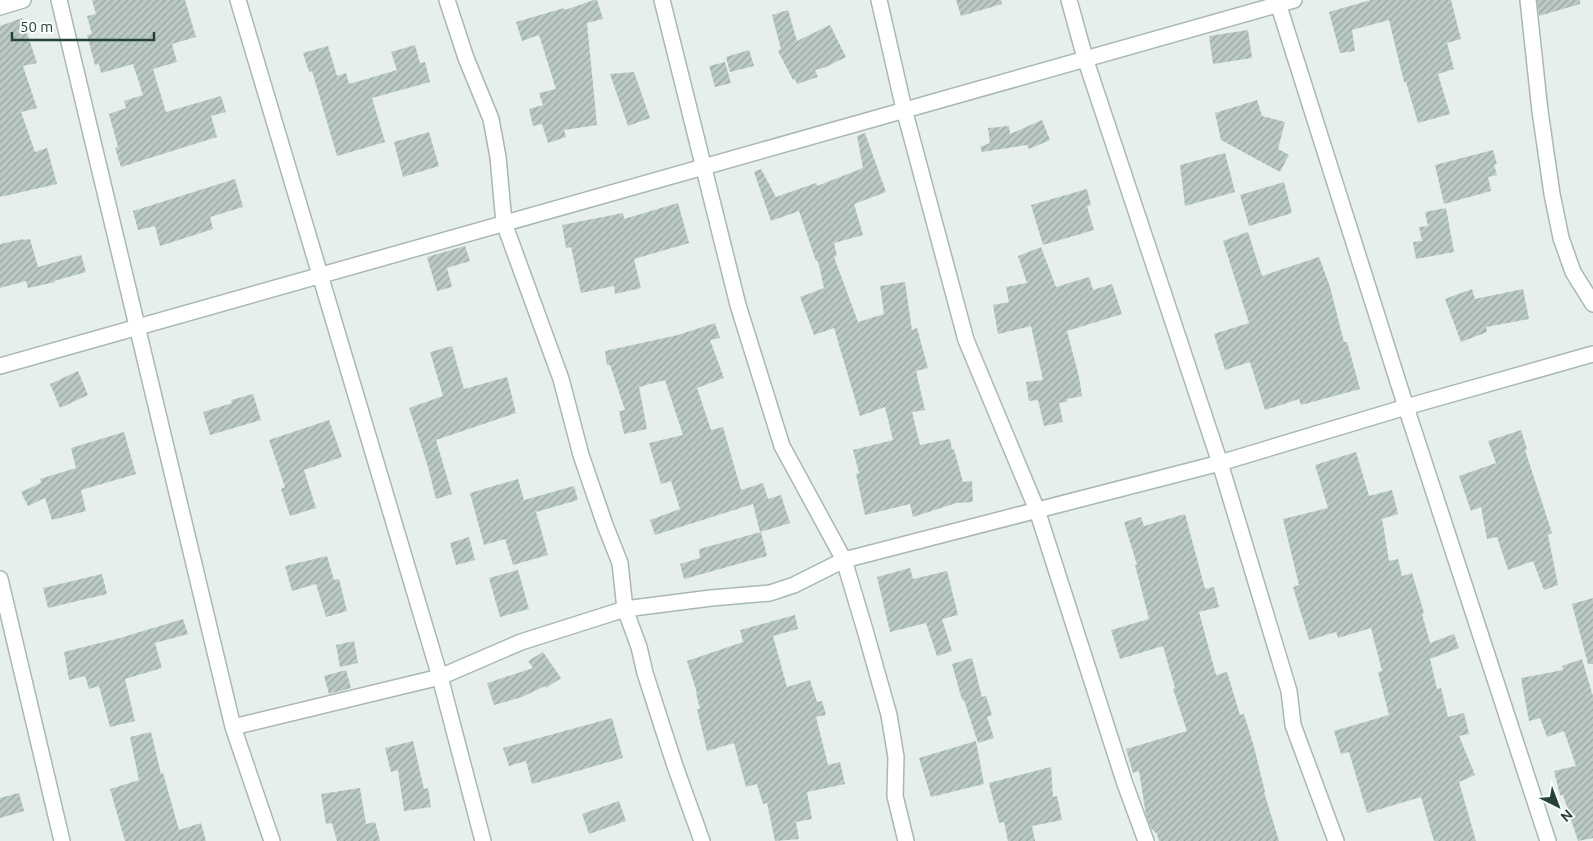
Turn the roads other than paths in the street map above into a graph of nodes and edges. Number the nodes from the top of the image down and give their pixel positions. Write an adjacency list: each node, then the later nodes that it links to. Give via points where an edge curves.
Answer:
1 (23, 0): 11 (street)
2 (59, 0): 18 (street)
3 (238, 0): 16 (street)
4 (447, 0): 15 (street, via 491,119)
5 (662, 0): 14 (street)
6 (879, 0): 13 (street)
7 (1069, 0): 12 (street)
8 (1294, 0): 10 (street)
9 (1528, 0): 17 (street, via 1540,112 1561,238 1573,272)
10 (1277, 2): 12 (street); 21 (street)
11 (0, 7)
12 (1085, 58): 13 (street); 22 (street)
13 (904, 109): 14 (street); 23 (street, via 966,340)
14 (703, 166): 15 (street); 24 (street, via 738,305 782,446)
15 (504, 223): 16 (street); 26 (street, via 561,379 581,455 620,563)
16 (321, 275): 18 (street); 27 (street)
17 (1593, 304)
18 (137, 327): 20 (street); 28 (street)
19 (1593, 354): 21 (street)
20 (0, 366)
21 (1406, 407): 22 (street); 36 (street)
22 (1220, 463): 23 (street); 35 (street, via 1289,691 1293,725)
23 (1037, 510): 24 (street); 34 (street)
24 (844, 560): 26 (street, via 770,593); 33 (street, via 889,715 896,757 895,796)
25 (0, 579): 29 (street)
26 (624, 609): 27 (street, via 521,642); 32 (street)
27 (440, 677): 28 (street); 31 (street)
28 (233, 727): 30 (street)
29 (62, 841)
30 (272, 841)
31 (483, 841)
32 (702, 841)
33 (906, 841)
34 (1146, 841)
35 (1336, 841)
36 (1548, 841)

